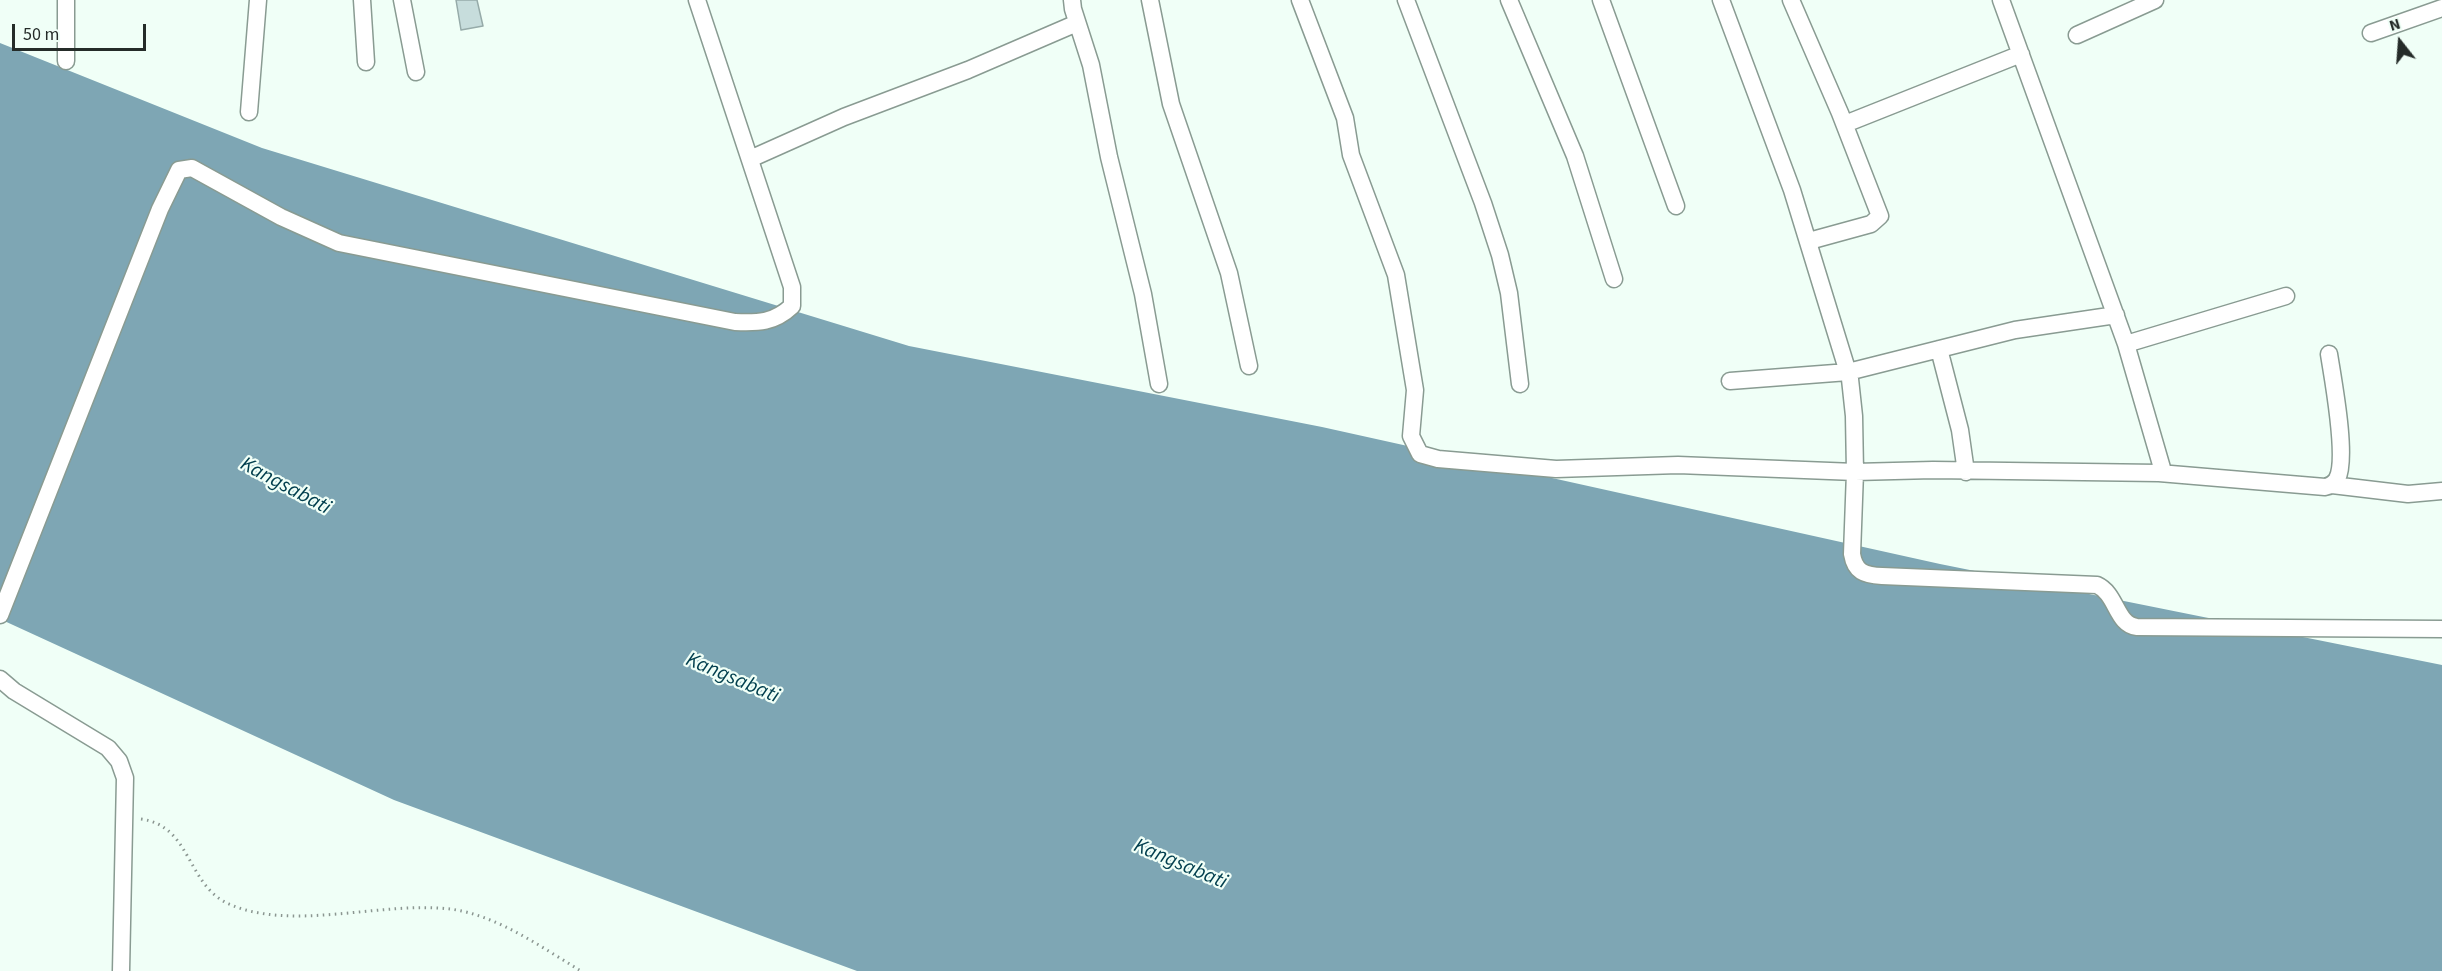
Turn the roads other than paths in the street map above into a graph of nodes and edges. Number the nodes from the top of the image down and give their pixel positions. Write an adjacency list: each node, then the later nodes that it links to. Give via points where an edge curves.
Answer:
1 (66, 0): 21 (street)
2 (258, 0): 24 (street)
3 (362, 0): 22 (street)
4 (402, 0): 23 (street)
5 (698, 0): 26 (street)
6 (1072, 0): 17 (street)
7 (1150, 0): 35 (street, via 1171,104 1229,273)
8 (1300, 0): 40 (street, via 1346,118 1351,155 1396,275 1415,390 1411,436 1420,454 1438,459 1557,469 1678,465)
9 (1406, 0): 39 (street, via 1500,255 1509,293)
10 (1509, 0): 29 (street, via 1575,156)
11 (1601, 0): 27 (street)
12 (1721, 0): 28 (street)
13 (1791, 0): 25 (street)
14 (2001, 0): 20 (street)
15 (2155, 0): 19 (street)
16 (2442, 8): 18 (street)
17 (1077, 22): 26 (street); 38 (street, via 1143,294)
18 (2370, 33)
19 (2078, 35)
20 (2021, 54): 25 (street); 31 (street)
21 (66, 61)
22 (366, 62)
23 (416, 72)
24 (249, 111)
25 (1845, 124): 28 (street, via 1880,216 1870,224)
26 (750, 159): 45 (street, via 792,287 792,306 764,323 735,322 339,243 280,217 192,168 179,170 160,209)
27 (1676, 206)
28 (1809, 241): 36 (street)
29 (1614, 279)
30 (2286, 296): 32 (street)
31 (2116, 315): 32 (street); 33 (street, via 2015,330)
32 (2126, 344): 42 (street, via 2162,468)
33 (1939, 349): 36 (street); 41 (street, via 1960,430)
34 (2329, 354): 43 (street, via 2340,461)
35 (1249, 366)
36 (1848, 372): 37 (street); 40 (street)
37 (1730, 381)
38 (1159, 384)
39 (1520, 384)
40 (1855, 472): 41 (street); 46 (street, via 1852,554 1854,566 1870,575 2097,585 2106,589 2125,623 2137,627)
41 (1966, 472): 42 (street)
42 (2159, 473): 43 (street)
43 (2332, 485): 44 (street, via 2408,494)
44 (2442, 491)
45 (0, 615)
46 (2442, 629)
47 (0, 679): 48 (street, via 108,748 119,761 125,778 126,818)
48 (121, 971)

